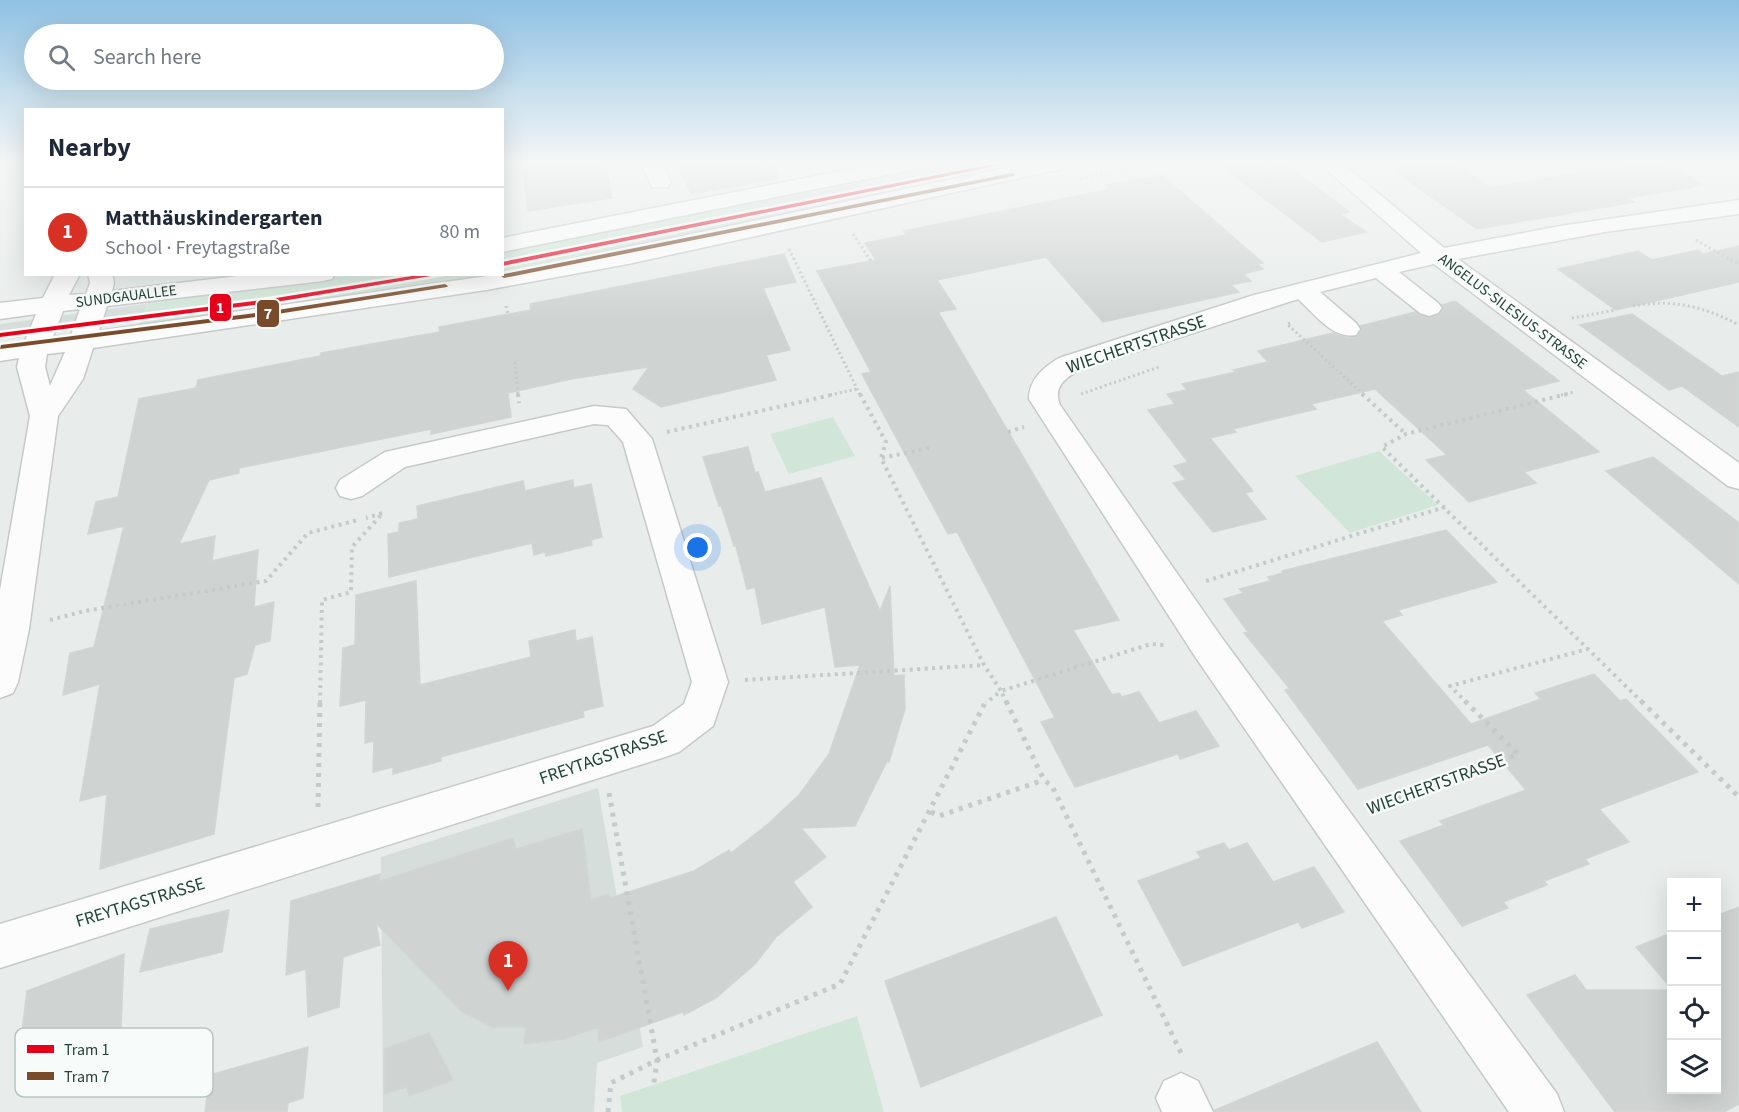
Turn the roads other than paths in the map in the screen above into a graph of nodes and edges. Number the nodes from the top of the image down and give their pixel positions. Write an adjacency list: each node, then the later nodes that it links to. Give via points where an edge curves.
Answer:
1 (656, 215): 5 (street)
2 (825, 215): 15 (street, SUNDGAUALLEE, via 486,283)
3 (1391, 215): 6 (street, ANGELUS-SILESIUS-STRASSE)
4 (1676, 215): 6 (street, WIECHERTSTRASSE)
5 (504, 245)
6 (1438, 256): 7 (street, WIECHERTSTRASSE); 20 (street, ANGELUS-SILESIUS-STRASSE)
7 (1375, 271): 11 (street, WIECHERTSTRASSE); 12 (street)
8 (67, 276): 14 (street)
9 (100, 276): 15 (street, via 102,283)
10 (313, 276): 15 (street, SUNDGAUALLEE)
11 (1301, 290): 16 (street); 25 (street, WIECHERTSTRASSE, via 1069,364 1056,371 1041,396 1209,648)
12 (1422, 309)
13 (0, 311): 14 (street, SUNDGAUALLEE)
14 (50, 313): 15 (street, SUNDGAUALLEE); 17 (street)
15 (90, 319): 17 (street, SUNDGAUALLEE); 19 (street, via 69,379)
16 (1352, 327)
17 (35, 348): 18 (street, SUNDGAUALLEE); 19 (street, via 31,367)
18 (0, 353)
19 (44, 416): 22 (street)
20 (1739, 478)
21 (351, 488): 24 (street, FREYTAGSTRASSE, via 396,459 594,415 615,416 637,438 710,682 700,714 665,740)
22 (7, 638): 23 (street)
23 (0, 682)
24 (0, 946)
25 (1539, 1112)

